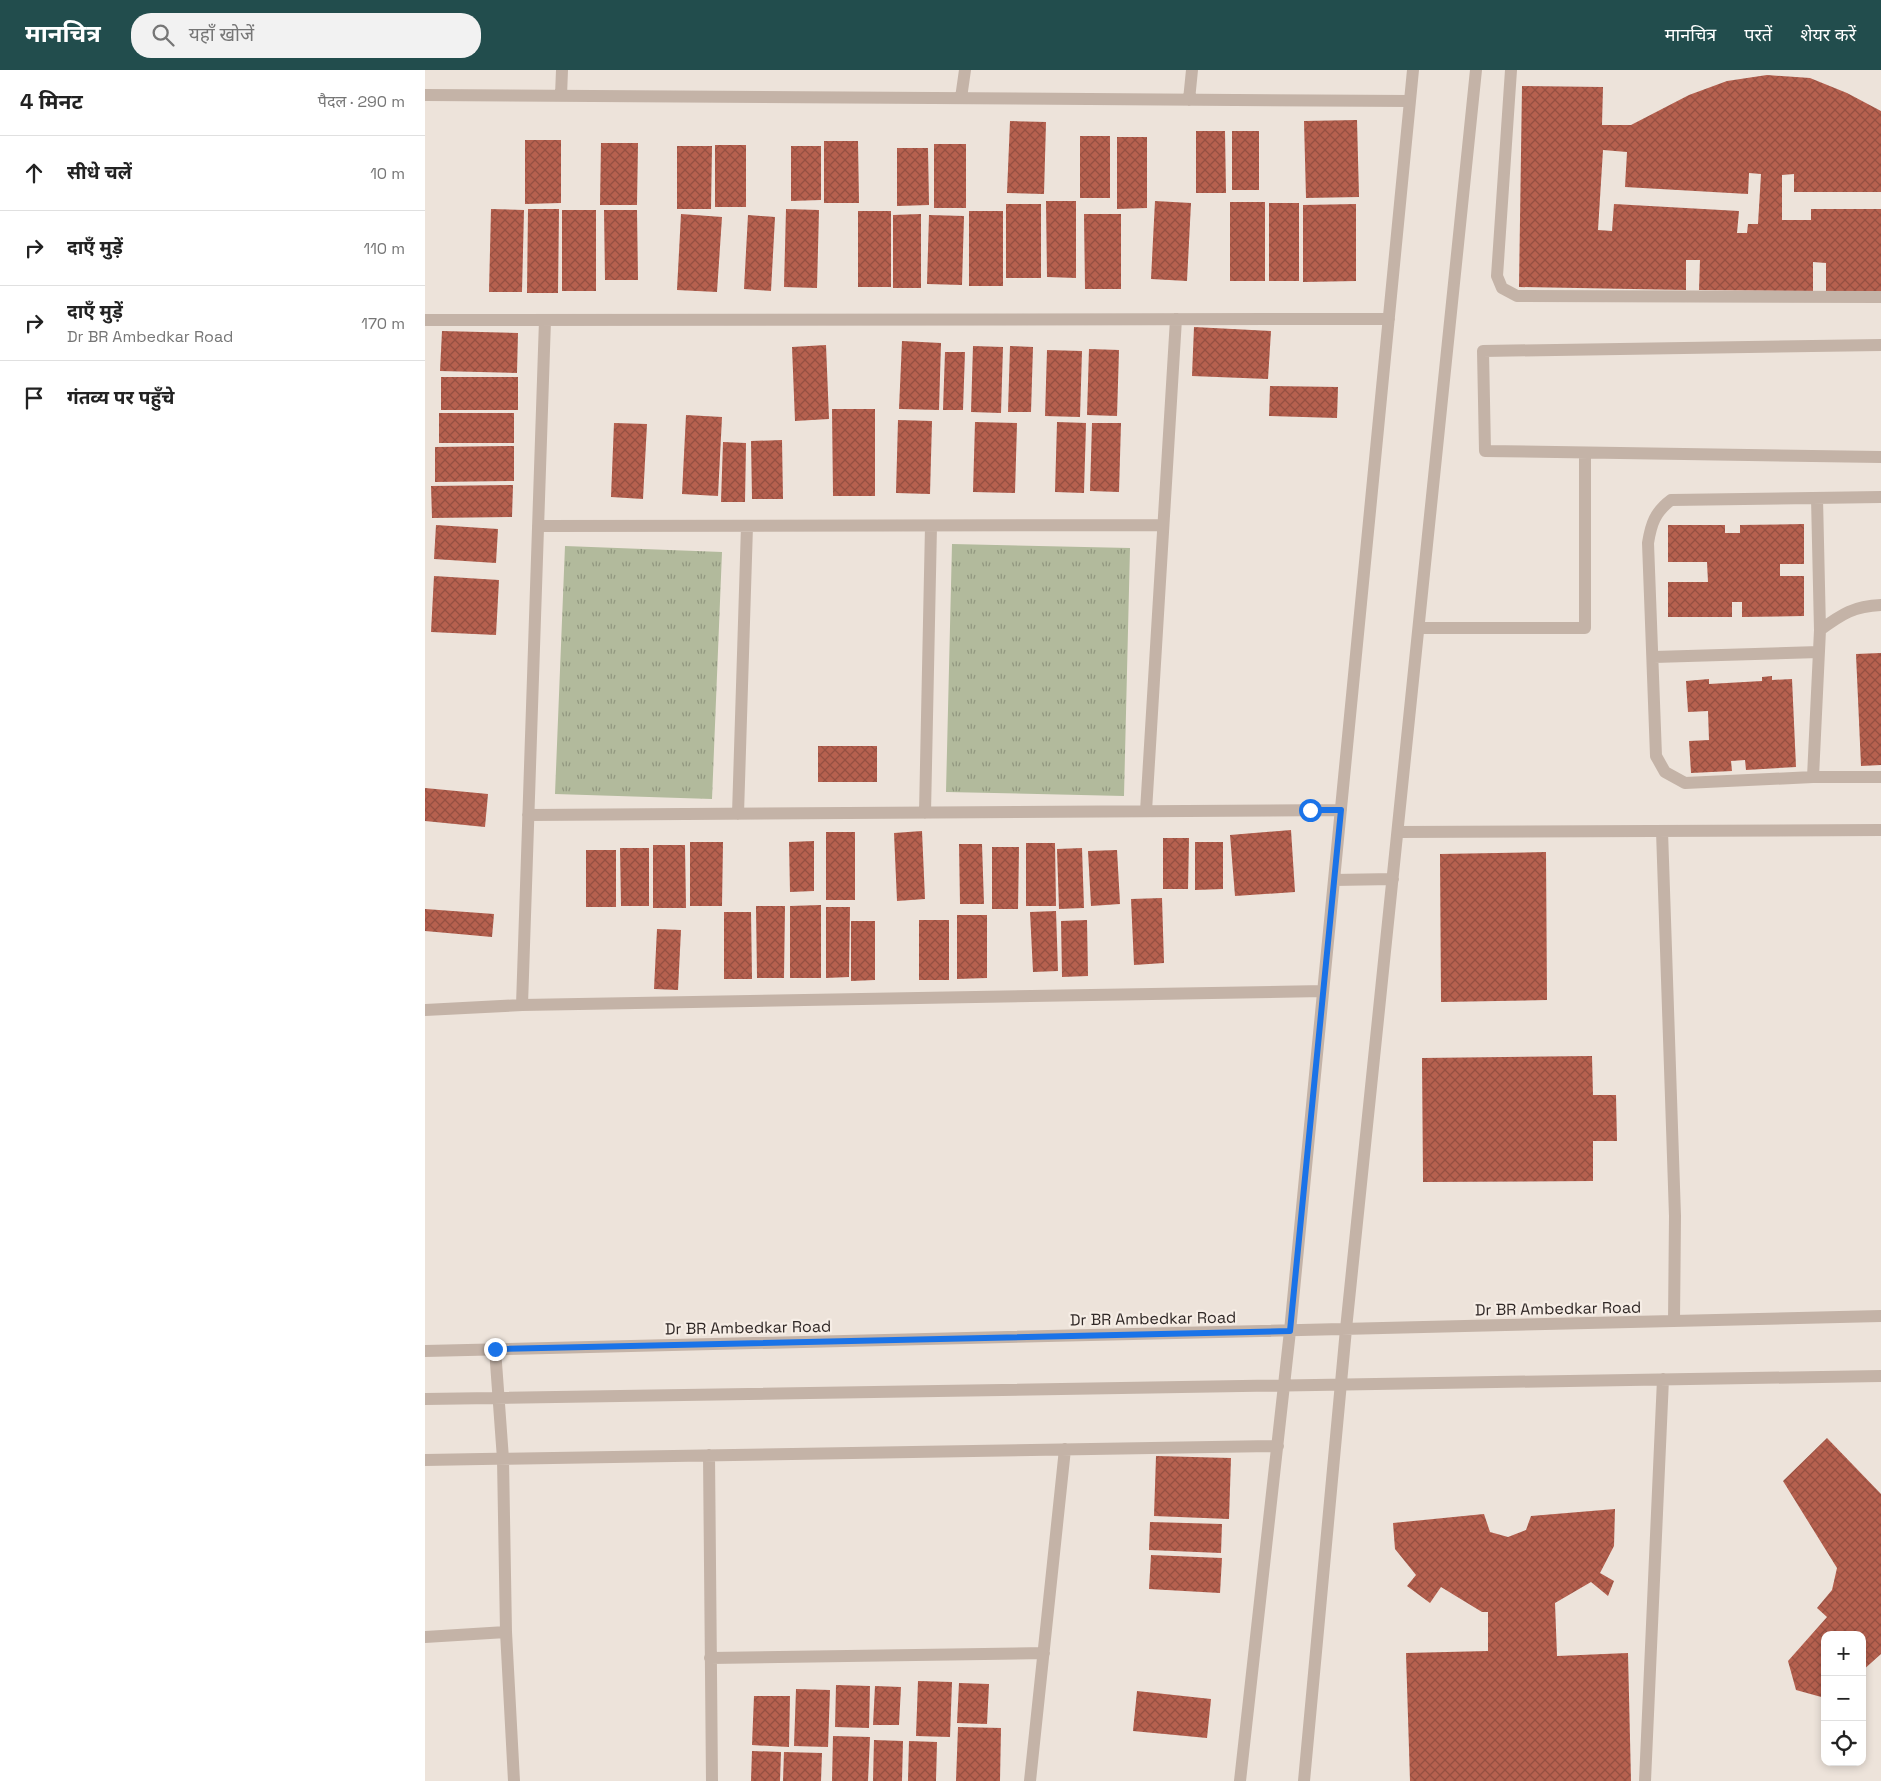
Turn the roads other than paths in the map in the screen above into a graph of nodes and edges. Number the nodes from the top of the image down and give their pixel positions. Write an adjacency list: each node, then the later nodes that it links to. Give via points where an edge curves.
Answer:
1 (562, 70): 8 (street)
2 (965, 70): 9 (street)
3 (1192, 70): 10 (street)
4 (1413, 70): 11 (street)
5 (1476, 70): 27 (street)
6 (1511, 70): 12 (street, via 1497,276 1503,288 1517,296)
7 (425, 95): 8 (street)
8 (561, 96): 9 (street)
9 (961, 98): 10 (street)
10 (1189, 100): 11 (street)
11 (1410, 101): 14 (street)
12 (1881, 297)
13 (1176, 319): 14 (street); 16 (street); 22 (street)
14 (1389, 319): 33 (street)
15 (425, 320): 16 (street)
16 (545, 320): 23 (street)
17 (1881, 344): 18 (street, via 1483,351 1485,451)
18 (1585, 453): 19 (street); 27 (street, via 1585,628)
19 (1881, 457)
20 (1881, 497): 21 (street)
21 (1817, 498): 28 (street); 30 (street, via 1671,500 1658,509 1648,543)
22 (1163, 525): 25 (street); 34 (street)
23 (538, 526): 24 (street); 37 (street)
24 (747, 526): 25 (street); 36 (street)
25 (931, 526): 35 (street)
26 (1881, 605): 28 (street, via 1861,606)
27 (1419, 628): 40 (street)
28 (1820, 630): 29 (street)
29 (1819, 652): 30 (street); 31 (street)
30 (1654, 657): 31 (street, via 1657,756 1665,772 1685,783)
31 (1813, 777): 32 (street)
32 (1881, 777)
33 (1341, 810): 34 (street); 42 (street)
34 (1145, 811): 35 (street)
35 (925, 813): 36 (street)
36 (738, 814): 37 (street)
37 (528, 815): 44 (street)
38 (1881, 830): 39 (street)
39 (1662, 831): 40 (street); 47 (street, via 1675,1216)
40 (1398, 832): 41 (street)
41 (1393, 879): 42 (street); 48 (street)
42 (1334, 880): 43 (street)
43 (1323, 991): 44 (street); 49 (street)
44 (522, 1005): 45 (street)
45 (425, 1010)
46 (1881, 1316): 47 (street, Dr BR Ambedkar Road)
47 (1674, 1321): 48 (street, Dr BR Ambedkar Road)
48 (1346, 1329): 49 (street, Dr BR Ambedkar Road); 55 (street)
49 (1290, 1331): 50 (street, Dr BR Ambedkar Road); 54 (street)
50 (495, 1349): 51 (street, Dr BR Ambedkar Road); 56 (street)
51 (425, 1351)
52 (1881, 1376): 53 (street)
53 (1663, 1379): 55 (street); 72 (street)
54 (1284, 1385): 55 (street); 56 (street); 58 (street)
55 (1341, 1385): 71 (street)
56 (497, 1398): 57 (street); 61 (street)
57 (425, 1399)
58 (1278, 1446): 59 (street); 70 (street)
59 (1065, 1449): 60 (street); 65 (street)
60 (709, 1455): 61 (street); 66 (street)
61 (503, 1459): 62 (street); 63 (street)
62 (425, 1460)
63 (506, 1632): 64 (street); 67 (street)
64 (425, 1637)
65 (1044, 1652): 66 (street); 69 (street)
66 (710, 1658): 68 (street)
67 (514, 1781)
68 (712, 1781)
69 (1030, 1781)
70 (1240, 1781)
71 (1304, 1781)
72 (1645, 1781)

